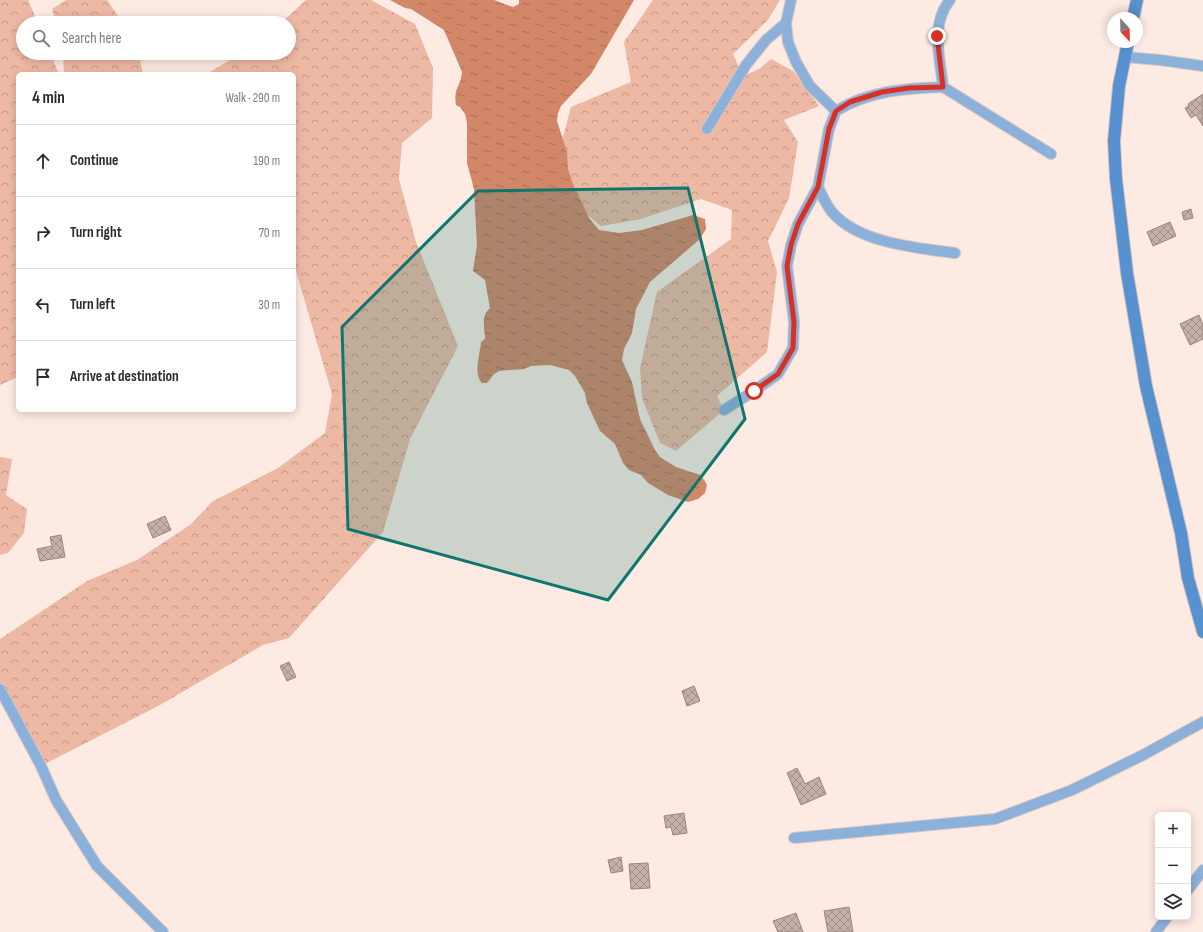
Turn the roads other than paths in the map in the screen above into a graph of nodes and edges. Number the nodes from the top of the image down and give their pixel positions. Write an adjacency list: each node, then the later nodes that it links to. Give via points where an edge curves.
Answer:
1 (791, 0): 5 (street)
2 (950, 0): 9 (street, via 940,20 937,36)
3 (1137, 0): 4 (street)
4 (1134, 12)
5 (786, 23): 10 (street, via 788,42 810,86); 11 (street, via 766,40 746,65)
6 (1127, 48): 7 (street)
7 (1125, 57): 8 (street); 16 (street, via 1119,86 1114,140 1127,273 1146,386 1181,533 1188,578)
8 (1203, 66)
9 (943, 87): 10 (street, via 882,92 850,102); 12 (street)
10 (836, 111): 13 (street, via 829,129)
11 (707, 129)
12 (1051, 154)
13 (818, 187): 14 (street, via 831,211 842,222 870,236 888,243); 15 (street, via 798,224 787,266 794,322 793,348 778,374)
14 (955, 253)
15 (724, 410)
16 (1203, 632)
17 (0, 689): 23 (street, via 56,800 97,866)
18 (1203, 722): 19 (street, via 1072,790 995,819)
19 (794, 838)
20 (1203, 870): 21 (street)
21 (1191, 886)
22 (1165, 920): 24 (street)
23 (163, 932)
24 (1156, 932)

